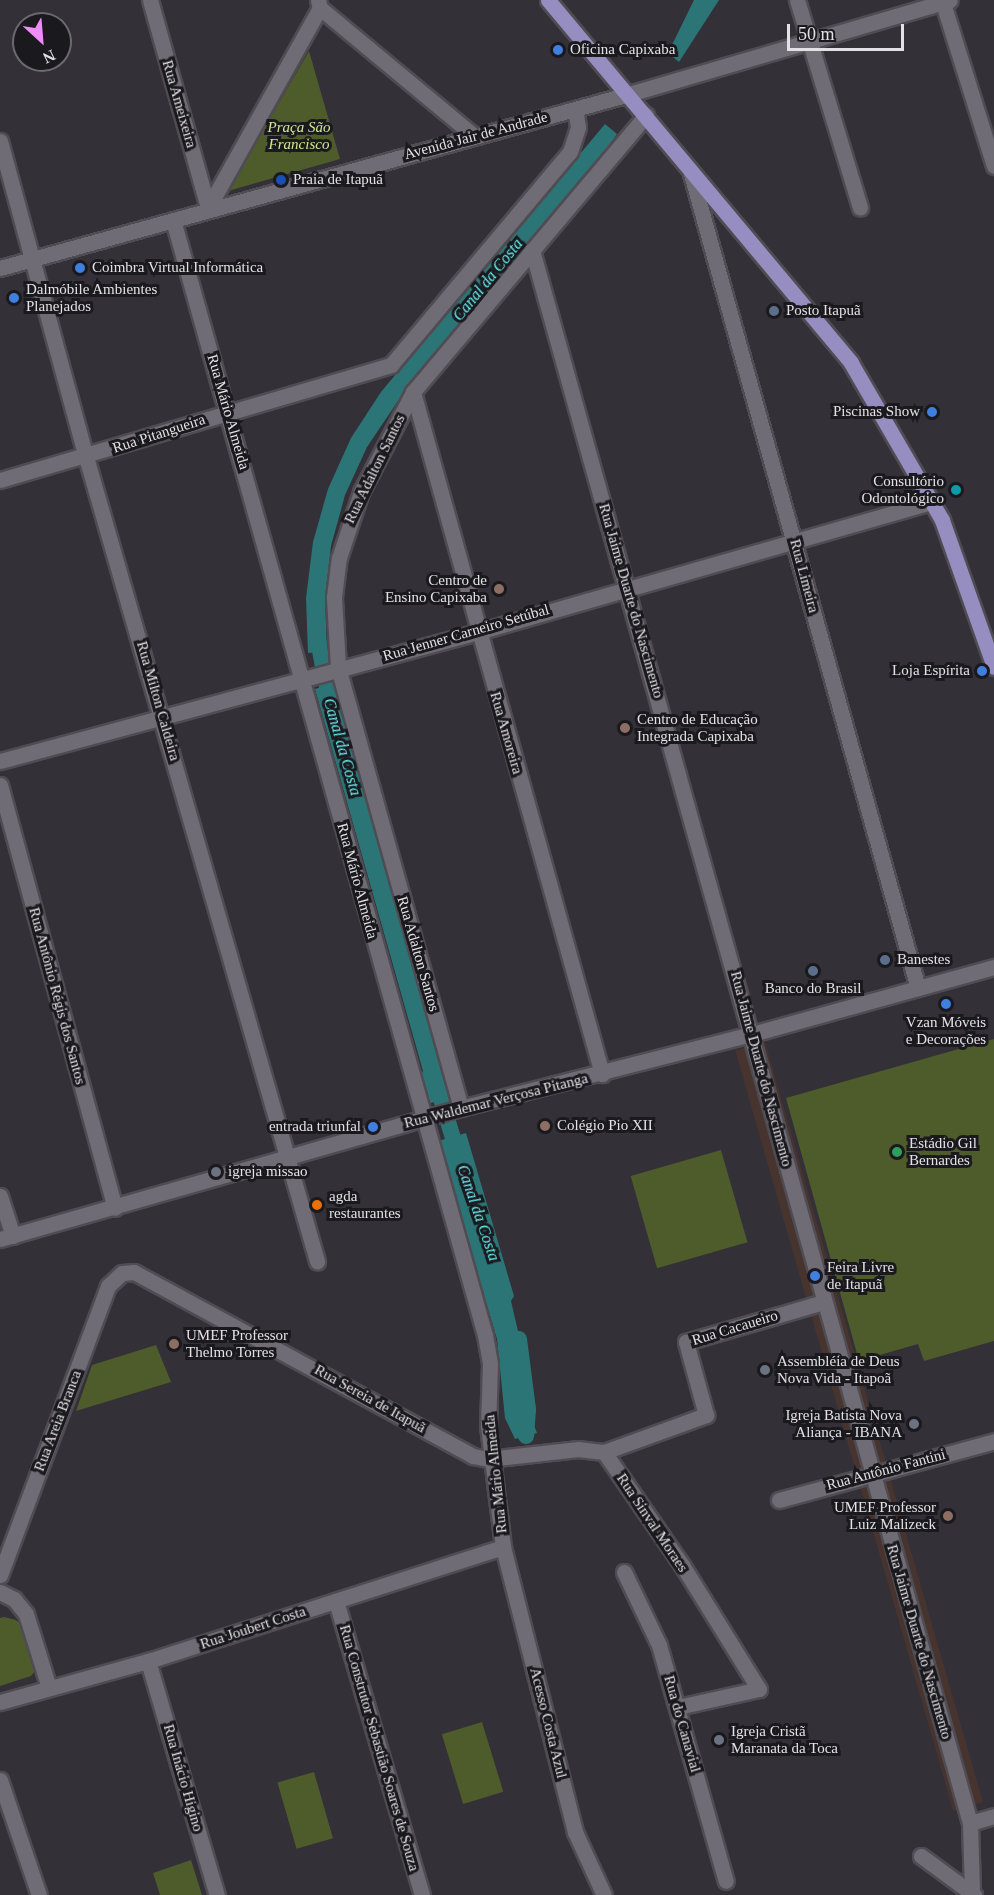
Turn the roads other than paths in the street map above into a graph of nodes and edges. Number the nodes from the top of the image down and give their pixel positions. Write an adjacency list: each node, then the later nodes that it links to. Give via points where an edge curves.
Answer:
1 (150, 0): 14 (street, Rua Ameixeira)
2 (548, 0): 7 (main road)
3 (797, 0): 6 (street)
4 (945, 1): 6 (street, Avenida Jair de Andrade); 13 (street)
5 (319, 4): 10 (street); 14 (street)
6 (810, 41): 7 (street, Avenida Jair de Andrade); 15 (street)
7 (629, 94): 8 (street, Avenida Jair de Andrade); 9 (main road)
8 (575, 109): 10 (street, Avenida Jair de Andrade); 21 (street, Rua Pitangueira, via 578,127 570,152 400,357 386,368)
9 (645, 115): 12 (main road); 17 (street, Rua Adalton Santos)
10 (474, 136): 14 (street, Avenida Jair de Andrade)
11 (0, 141): 18 (street, Rua Milton Caldeira)
12 (688, 166): 24 (main road, via 840,347); 25 (street, Rua Limeira)
13 (994, 166)
14 (208, 208): 16 (street, Avenida Jair de Andrade)
15 (860, 208)
16 (173, 220): 18 (street, Avenida Jair de Andrade); 21 (street, Rua Mário Almeida)
17 (532, 250): 20 (street, Rua Adalton Santos); 26 (street, Rua Jaime Duarte do Nascimento)
18 (33, 259): 19 (street, Avenida Jair de Andrade); 22 (street, Rua Milton Caldeira)
19 (0, 268)
20 (413, 392): 27 (street, Rua Amoreira); 29 (street, Rua Adalton Santos, via 347,525 334,597)
21 (229, 411): 22 (street, Rua Pitangueira); 30 (street, Rua Mário Almeida)
22 (86, 457): 23 (street, Rua Pitangueira); 31 (street, Rua Milton Caldeira)
23 (0, 480)
24 (932, 502): 25 (street, Rua Jenner Carneiro Setúbal); 28 (main road, via 956,554)
25 (794, 541): 26 (street, Rua Jenner Carneiro Setúbal); 35 (street, Rua Limeira)
26 (627, 589): 27 (street, Rua Jenner Carneiro Setúbal); 36 (street, Rua Jaime Duarte do Nascimento)
27 (478, 632): 29 (street, Rua Jenner Carneiro Setúbal); 37 (street, Rua Amoreira)
28 (994, 667)
29 (335, 668): 30 (street, Rua Jenner Carneiro Setúbal); 38 (street, Rua Adalton Santos)
30 (305, 676): 31 (street, Rua Jenner Carneiro Setúbal); 39 (street, Rua Mário Almeida)
31 (163, 716): 32 (street, Rua Jenner Carneiro Setúbal); 40 (street, Rua Milton Caldeira)
32 (0, 761)
33 (0, 785): 42 (street, Rua Antônio Régis dos Santos)
34 (994, 967): 35 (street, Rua Waldemar Verçosa Pitanga)
35 (918, 988): 36 (street, Rua Waldemar Verçosa Pitanga)
36 (752, 1034): 37 (street, Rua Waldemar Verçosa Pitanga); 46 (street, Rua Jaime Duarte do Nascimento)
37 (602, 1074): 38 (street, Rua Waldemar Verçosa Pitanga)
38 (458, 1109): 39 (street, Rua Waldemar Verçosa Pitanga)
39 (426, 1118): 40 (street, Rua Waldemar Verçosa Pitanga); 49 (street, Rua Mário Almeida, via 485,1335 490,1364 488,1426)
40 (285, 1158): 42 (street, Rua Waldemar Verçosa Pitanga); 44 (street, Rua Milton Caldeira)
41 (0, 1196): 43 (street)
42 (115, 1208): 43 (street, Rua Waldemar Verçosa Pitanga)
43 (6, 1238)
44 (316, 1261)
45 (122, 1273): 49 (street, Rua Sereia de Itapuã, via 140,1274 473,1455); 54 (street, Rua Areia Branca, via 108,1286)
46 (824, 1302): 48 (street, Rua Cacaueiro, via 686,1342 706,1415); 50 (street, Rua Jaime Duarte do Nascimento)
47 (994, 1441): 50 (street, Rua Antônio Fantini)
48 (604, 1452): 49 (street, via 578,1449); 60 (street, Rua Sinval Moraes, via 759,1689)
49 (493, 1459): 52 (street, Rua Mário Almeida)
50 (872, 1474): 51 (street, Rua Antônio Fantini); 63 (street, Rua Jaime Duarte do Nascimento)
51 (779, 1500)
52 (503, 1547): 56 (street, Rua Joubert Costa); 70 (street, Acesso Costa Azul, via 575,1832)
53 (624, 1572): 60 (street, Rua do Canavial, via 655,1633)
54 (0, 1575)
55 (0, 1592): 58 (street, via 14,1599 26,1614)
56 (336, 1601): 57 (street, Rua Joubert Costa); 69 (street, Rua Construtor Sebastião Soares de Souza)
57 (148, 1661): 58 (street, Rua Joubert Costa); 68 (street, Rua Inácio Higino)
58 (49, 1688): 59 (street, Rua Joubert Costa)
59 (0, 1702)
60 (678, 1707): 65 (street, Rua do Canavial)
61 (0, 1780): 67 (street)
62 (994, 1816): 63 (street)
63 (970, 1822): 66 (street, Rua Jaime Duarte do Nascimento)
64 (921, 1856): 66 (street)
65 (726, 1881)
66 (973, 1893)
67 (39, 1895)
68 (218, 1895)
69 (422, 1895)
70 (604, 1895)

